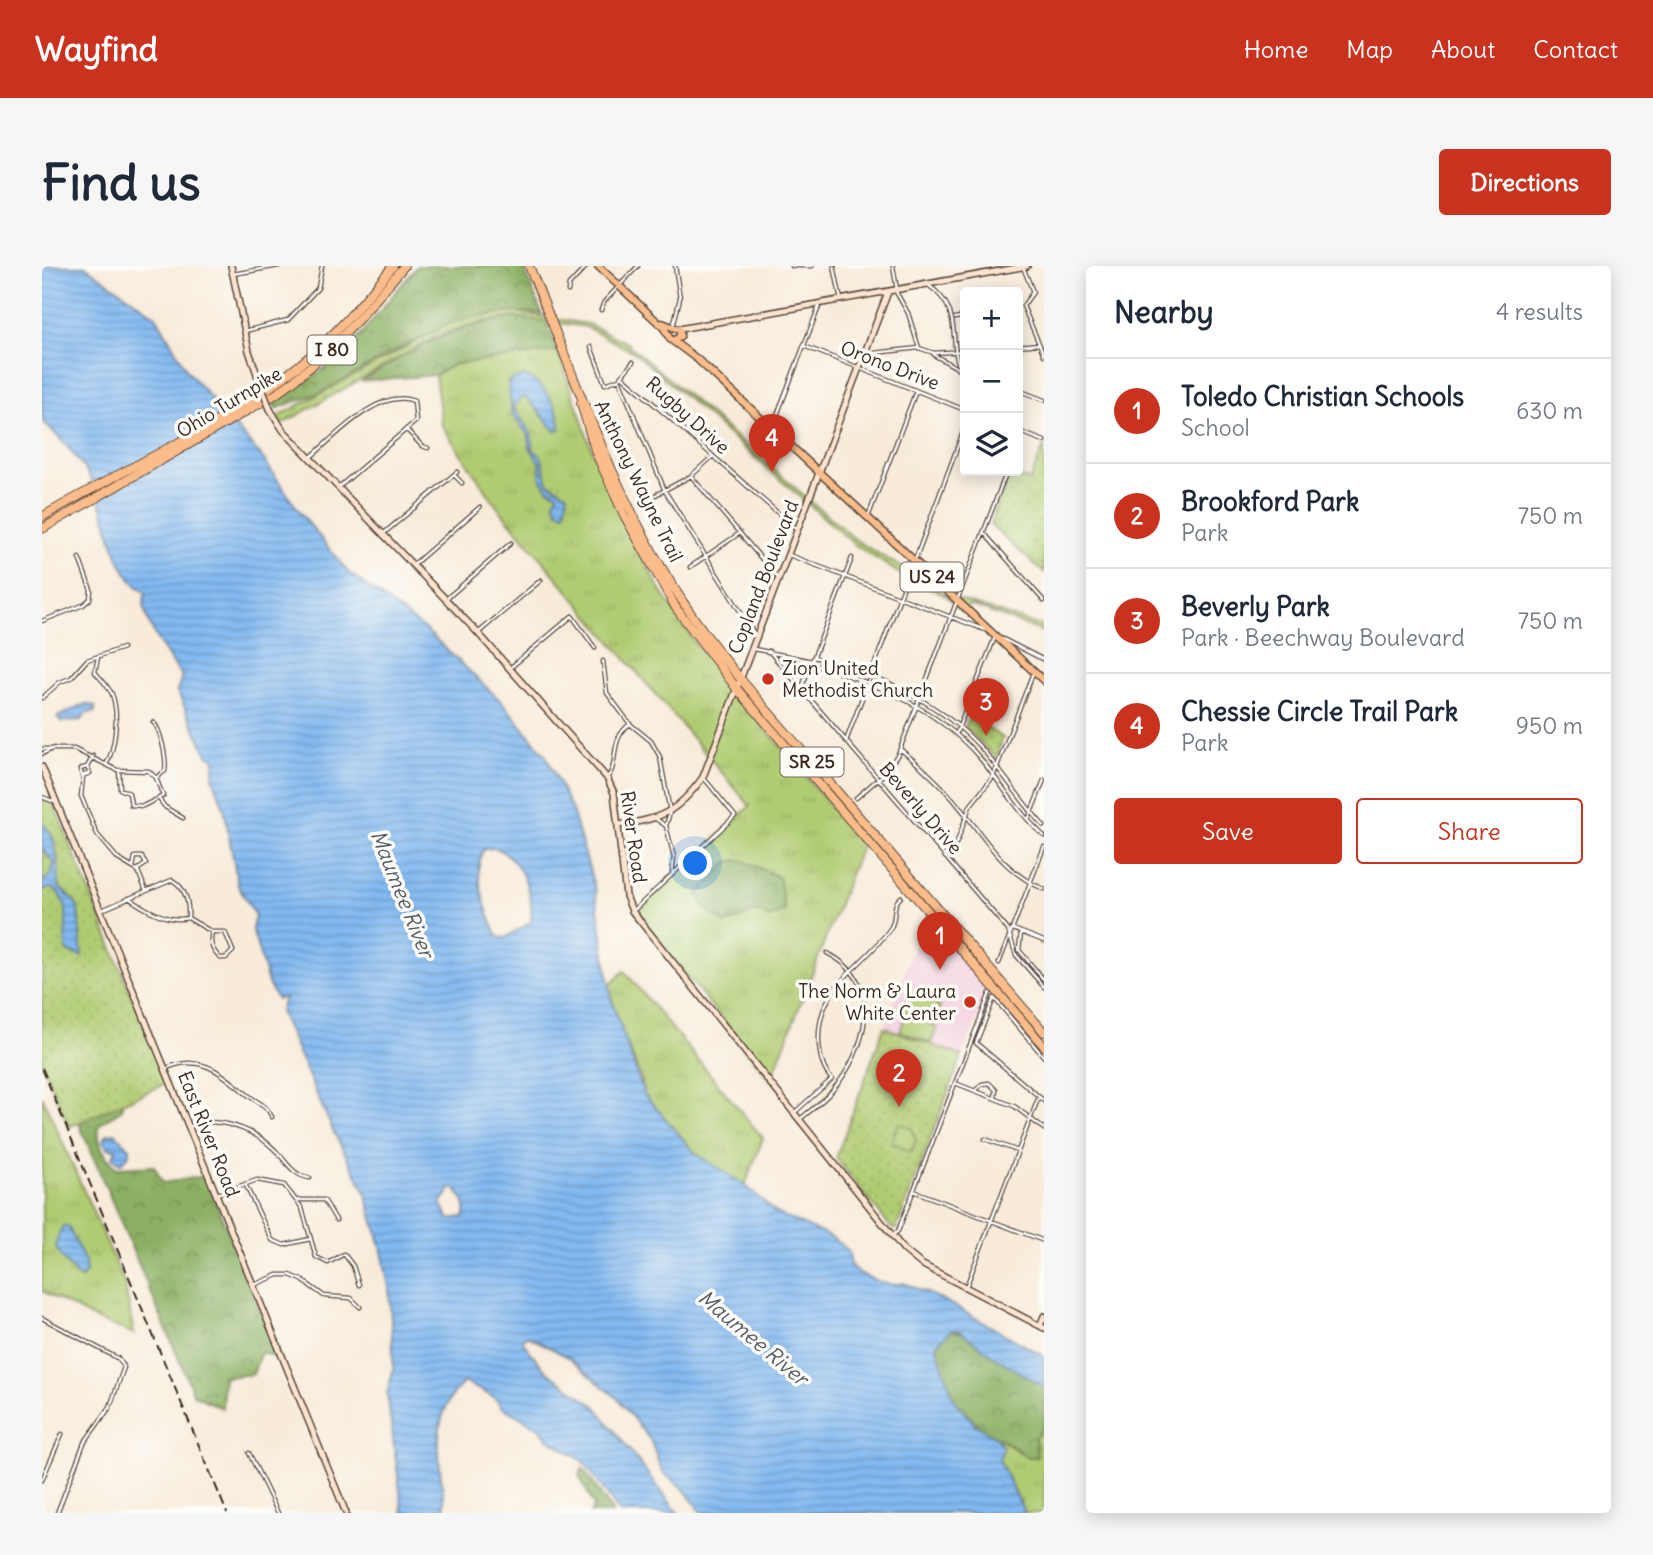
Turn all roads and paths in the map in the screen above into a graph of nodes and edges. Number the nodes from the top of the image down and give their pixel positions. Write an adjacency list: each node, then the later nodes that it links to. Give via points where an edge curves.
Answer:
1 (231, 266): 16 (street, River Road)
2 (279, 266): 16 (street)
3 (322, 266): 31 (street, via 318,288 288,320)
4 (393, 266): 53 (highway, Ohio Turnpike / I 80, via 318,348)
5 (404, 266): 53 (highway, Ohio Turnpike / I 80, via 327,355 276,394)
6 (529, 266): 50 (highway, Anthony Wayne Trail / SR 25)
7 (587, 266): 21 (street)
8 (598, 266): 19 (main road, US 24)
9 (638, 266): 19 (street)
10 (675, 266): 32 (street, via 680,295)
11 (793, 266): 12 (street)
12 (812, 266)
13 (834, 266): 24 (street)
14 (892, 266): 20 (street)
15 (1024, 266): 17 (street); 25 (street, via 1033,294)
16 (233, 274): 31 (street, River Road)
17 (945, 281): 18 (street); 23 (street)
18 (928, 285): 20 (street); 23 (street)
19 (619, 286): 27 (street); 32 (main road, US 24)
20 (896, 290): 22 (street); 37 (street)
21 (568, 291)
22 (888, 292): 24 (street); 41 (street, Copland Boulevard)
23 (939, 293): 30 (street)
24 (841, 300): 26 (street)
25 (1023, 303)
26 (820, 304): 32 (street); 34 (street)
27 (601, 310)
28 (1023, 312): 33 (street)
29 (960, 317): 30 (street)
30 (954, 318): 39 (street)
31 (245, 331): 61 (street, River Road, bridge, via 270,410)
32 (675, 332): 54 (main road, US 24, via 690,352)
33 (1039, 344): 35 (street); 42 (street)
34 (804, 346): 45 (street, Orono Drive); 54 (street)
35 (1023, 346)
36 (591, 347): 47 (street, via 606,384)
37 (919, 348): 38 (street); 41 (street)
38 (928, 352): 39 (street); 46 (street)
39 (957, 352): 40 (street); 44 (street)
40 (960, 352)
41 (864, 354): 45 (street, Copland Boulevard)
42 (1044, 355)
43 (633, 362): 47 (street)
44 (960, 366)
45 (859, 368): 48 (street, Orono Drive); 62 (street, Copland Boulevard)
46 (960, 370)
47 (621, 377): 60 (street, Rugby Drive); 67 (street)
48 (916, 391): 52 (street, Orono Drive); 71 (street)
49 (1023, 392): 51 (street)
50 (580, 396): 98 (highway, Anthony Wayne Trail / SR 25, via 597,453 624,514 649,565); 114 (highway, Anthony Wayne Trail / SR 25, via 645,538 683,603)
51 (1044, 400)
52 (960, 408)
53 (238, 411): 70 (highway, Ohio Turnpike / I 80); 72 (highway, Ohio Turnpike / I 80)
54 (772, 428): 62 (main road, US 24)
55 (407, 429): 59 (street); 61 (street, via 416,421 414,401 373,406); 66 (street)
56 (1023, 432): 58 (street)
57 (960, 440): 82 (street)
58 (1044, 441)
59 (428, 447)
60 (713, 456): 63 (street); 73 (street, Rugby Drive)
61 (310, 458): 66 (street, River Road)
62 (820, 472): 71 (main road, US 24); 73 (street, Copland Boulevard)
63 (691, 476): 67 (street); 74 (street)
64 (1005, 476): 75 (street)
65 (462, 483): 76 (street, via 456,473)
66 (339, 487): 76 (street, River Road)
67 (665, 491): 68 (street); 79 (street)
68 (648, 499)
69 (480, 507): 83 (street)
70 (42, 517)
71 (868, 517): 82 (main road, US 24)
72 (42, 529)
73 (798, 530): 78 (street, Copland Boulevard)
74 (740, 533): 79 (street); 86 (street)
75 (983, 533): 91 (street); 92 (street)
76 (383, 534): 83 (street, River Road)
77 (511, 543): 90 (street)
78 (789, 555): 85 (street); 86 (street, Copland Boulevard)
79 (706, 557): 84 (street); 97 (street)
80 (79, 558): 94 (street, via 90,599)
81 (852, 558): 85 (street)
82 (915, 560): 91 (main road, US 24)
83 (412, 565): 90 (street, River Road)
84 (690, 567)
85 (845, 576): 89 (street); 106 (street)
86 (779, 579): 97 (street, Copland Boulevard)
87 (541, 580): 95 (street)
88 (906, 581): 89 (street)
89 (900, 598): 93 (street); 113 (street)
90 (446, 599): 95 (street, River Road)
91 (957, 600): 93 (street); 96 (main road, US 24)
92 (1044, 601)
93 (951, 617): 96 (street); 120 (street)
94 (42, 621)
95 (478, 633): 111 (street, River Road)
96 (994, 634): 103 (street); 110 (main road, US 24); 125 (street)
97 (757, 637): 101 (street, Copland Boulevard)
98 (701, 643): 114 (highway, via 733,677); 117 (highway, Anthony Wayne Trail / SR 25)
99 (123, 648): 104 (street)
100 (594, 648): 111 (street, via 572,616)
101 (753, 648): 102 (street); 114 (street, Copland Boulevard)
102 (769, 651): 106 (street); 118 (street, Beverly Drive)
103 (1029, 654): 107 (street); 110 (street)
104 (98, 657): 105 (street); 109 (street)
105 (91, 658): 109 (street); 119 (street)
106 (812, 660): 113 (street); 116 (street); 118 (street)
107 (1044, 660)
108 (603, 661): 124 (street, via 606,690)
109 (95, 663): 131 (street, via 95,672 113,699 114,734)
110 (1024, 663): 112 (main road, US 24)
111 (510, 668): 140 (street, River Road)
112 (1034, 672): 115 (main road, US 24); 134 (street)
113 (870, 676): 116 (street); 120 (street)
114 (741, 679): 117 (street, Copland Boulevard); 122 (highway, Anthony Wayne Trail / SR 25)
115 (1044, 681)
116 (867, 683): 121 (street); 127 (street)
117 (737, 689): 122 (highway, via 746,691); 138 (street, Copland Boulevard); 188 (highway, Anthony Wayne Trail / SR 25)
118 (801, 690): 127 (street, Beverly Drive)
119 (42, 698)
120 (920, 698): 121 (street); 125 (street)
121 (917, 705): 126 (street); 128 (street)
122 (772, 715): 187 (highway, Anthony Wayne Trail / SR 25)
123 (153, 722): 139 (street, via 160,730 166,762 165,771)
124 (630, 724): 140 (street, via 618,738); 149 (street, via 658,752)
125 (960, 727): 126 (street); 134 (street)
126 (956, 734): 136 (street)
127 (846, 741): 141 (street, Beverly Drive)
128 (900, 749): 141 (street); 151 (street, via 929,773)
129 (42, 752): 130 (street, via 74,749)
130 (93, 757): 131 (street); 133 (street)
131 (106, 765): 135 (street)
132 (42, 767): 148 (street, East River Road)
133 (88, 767): 137 (street, via 90,773); 137 (street, via 80,769)
134 (997, 768): 136 (street); 150 (street)
135 (120, 771): 139 (street, via 145,770); 147 (street, via 120,789 129,793 130,804)
136 (994, 776): 151 (street); 154 (street)
137 (83, 777): 163 (street, via 81,796 95,831 118,859)
138 (703, 777): 143 (street, Copland Boulevard); 144 (street)
139 (156, 778): 147 (street, via 163,793)
140 (607, 778): 155 (street, River Road)
141 (878, 779): 146 (street); 161 (street, Beverly Drive)
142 (1044, 780): 150 (street)
143 (698, 784): 144 (street); 149 (street, Copland Boulevard)
144 (710, 786): 162 (street, via 735,816)
145 (42, 797): 148 (street)
146 (856, 798)
147 (159, 799): 152 (street)
148 (56, 802): 173 (street, East River Road)
149 (670, 812): 153 (street, Copland Boulevard); 157 (street)
150 (1031, 812): 154 (street); 156 (street)
151 (966, 816): 161 (street, via 957,842); 166 (street, via 1000,859)
152 (183, 818)
153 (656, 819): 155 (street, Copland Boulevard); 157 (street)
154 (1028, 820): 158 (street)
155 (618, 825): 174 (street, River Road, via 626,896)
156 (1044, 825)
157 (666, 826): 160 (street)
158 (1044, 836)
159 (1044, 847): 166 (street)
160 (674, 857): 162 (street); 165 (street)
161 (945, 857): 179 (street, Beverly Drive)
162 (686, 862): 165 (street)
163 (133, 867): 164 (street); 164 (street, via 135,857 142,857 146,864)
164 (137, 870): 168 (street)
165 (672, 875): 174 (street)
166 (1030, 883): 167 (street); 176 (street)
167 (1044, 889)
168 (146, 891): 169 (street); 175 (street, via 177,882 189,902)
169 (137, 895): 171 (street); 172 (street)
170 (901, 897): 183 (street, via 895,902 890,928)
171 (128, 898): 172 (street); 173 (street)
172 (136, 904): 175 (street, via 179,920)
173 (99, 911): 190 (street, East River Road)
174 (632, 911): 198 (street, River Road)
175 (188, 918): 177 (street)
176 (1013, 929): 178 (street); 179 (street)
177 (212, 932): 177 (street, via 214,950 226,958 233,951 232,944 225,932)
178 (1021, 932): 180 (street); 184 (street, via 1019,950)
179 (1011, 935): 182 (street); 185 (street, Beverly Drive, via 1016,955)
180 (1044, 941)
181 (827, 953): 183 (street)
182 (999, 963)
183 (849, 971): 191 (street, via 832,990 821,1018 820,1048); 192 (street, via 862,985 866,1011 856,1049)
184 (1044, 980)
185 (1044, 987)
186 (990, 993): 193 (street)
187 (1044, 1032)
188 (1044, 1046)
189 (1044, 1057): 197 (street, via 994,998 976,1043)
190 (165, 1069): 199 (street, via 187,1061 211,1067 267,1105); 202 (street, East River Road)
191 (832, 1079): 192 (street); 198 (street)
192 (841, 1079): 201 (street)
193 (955, 1083): 194 (street); 208 (street)
194 (976, 1090): 195 (street); 195 (street, via 989,1083 996,1090)
195 (995, 1097): 200 (street)
196 (1038, 1098): 200 (street)
197 (1044, 1101)
198 (794, 1113): 201 (street, River Road)
199 (272, 1117)
200 (1031, 1117): 203 (street); 205 (street)
201 (799, 1120): 213 (street, River Road)
202 (189, 1126): 206 (street, via 208,1121 234,1127 262,1140 297,1175); 209 (street, East River Road)
203 (1044, 1129)
204 (985, 1139): 205 (street)
205 (1018, 1152): 212 (street)
206 (310, 1178)
207 (244, 1183): 209 (street); 210 (street, via 276,1182); 214 (street, via 272,1240 284,1244)
208 (914, 1191): 212 (street); 213 (street)
209 (216, 1194): 216 (street, East River Road)
210 (298, 1200): 211 (street, via 324,1200); 214 (street)
211 (336, 1220)
212 (992, 1221): 215 (street); 218 (street)
213 (893, 1236): 218 (street, River Road, via 914,1259)
214 (310, 1239): 217 (street, via 315,1255 323,1262 333,1262 344,1254)
215 (1044, 1241)
216 (253, 1285): 219 (street, via 278,1275 293,1276 324,1296 351,1298); 228 (street, East River Road)
217 (359, 1285)
218 (966, 1287): 222 (street, River Road)
219 (360, 1307)
220 (1044, 1316): 222 (street)
221 (42, 1318): 226 (street, via 119,1359 124,1367 110,1407 84,1443)
222 (1042, 1327)
223 (62, 1434): 225 (street)
224 (249, 1453): 227 (street)
225 (42, 1480)
226 (57, 1513)
227 (278, 1513)
228 (346, 1513)

